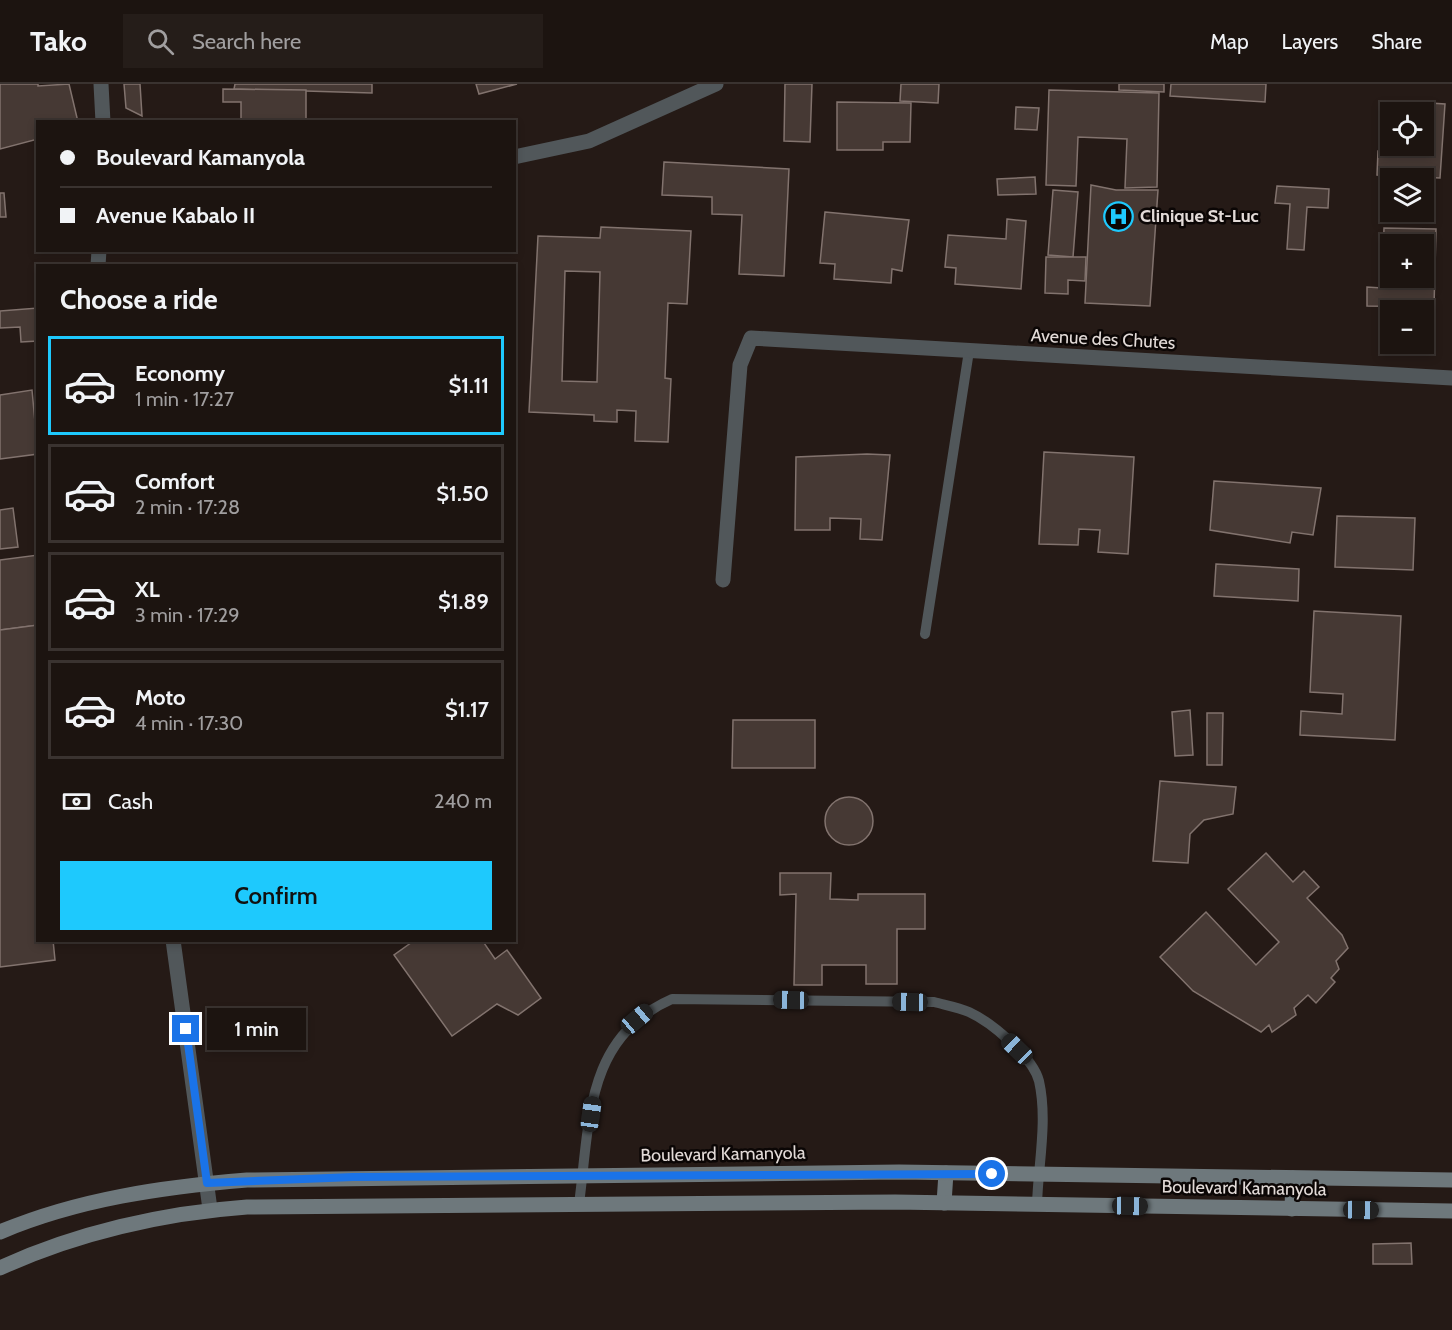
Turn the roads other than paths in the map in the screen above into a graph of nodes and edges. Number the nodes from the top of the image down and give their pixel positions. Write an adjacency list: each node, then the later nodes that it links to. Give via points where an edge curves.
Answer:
1 (101, 84): 3 (street)
2 (716, 84): 4 (street, via 590,141)
3 (103, 120)
4 (516, 157)
5 (969, 351): 6 (street, Avenue des Chutes); 7 (street, Avenue des Chutes, via 751,338 740,365); 8 (lane)
6 (1452, 378)
7 (723, 580)
8 (925, 634)
9 (173, 942): 15 (street)
10 (946, 1173): 11 (main road, Boulevard Kamanyola); 12 (main road, Boulevard Kamanyola); 16 (main road)
11 (1038, 1174): 12 (lane, via 1042,1122 1039,1081 1031,1062 1003,1035 969,1012 934,1002 672,999 650,1009 625,1029 606,1058 594,1094); 13 (main road, Boulevard Kamanyola); 18 (lane)
12 (583, 1175): 15 (main road, Boulevard Kamanyola); 17 (lane)
13 (1293, 1178): 14 (main road, Boulevard Kamanyola); 20 (main road)
14 (1452, 1180)
15 (207, 1183): 19 (street); 22 (main road, Boulevard Kamanyola, via 98,1201)
16 (944, 1203): 17 (main road, Boulevard Kamanyola); 18 (main road, Boulevard Kamanyola)
17 (579, 1204): 19 (main road, Boulevard Kamanyola)
18 (1037, 1205): 20 (main road, Boulevard Kamanyola)
19 (210, 1209): 23 (main road, Boulevard Kamanyola, via 148,1220 64,1243)
20 (1292, 1209): 21 (main road, Boulevard Kamanyola)
21 (1452, 1211)
22 (0, 1232)
23 (0, 1268)

